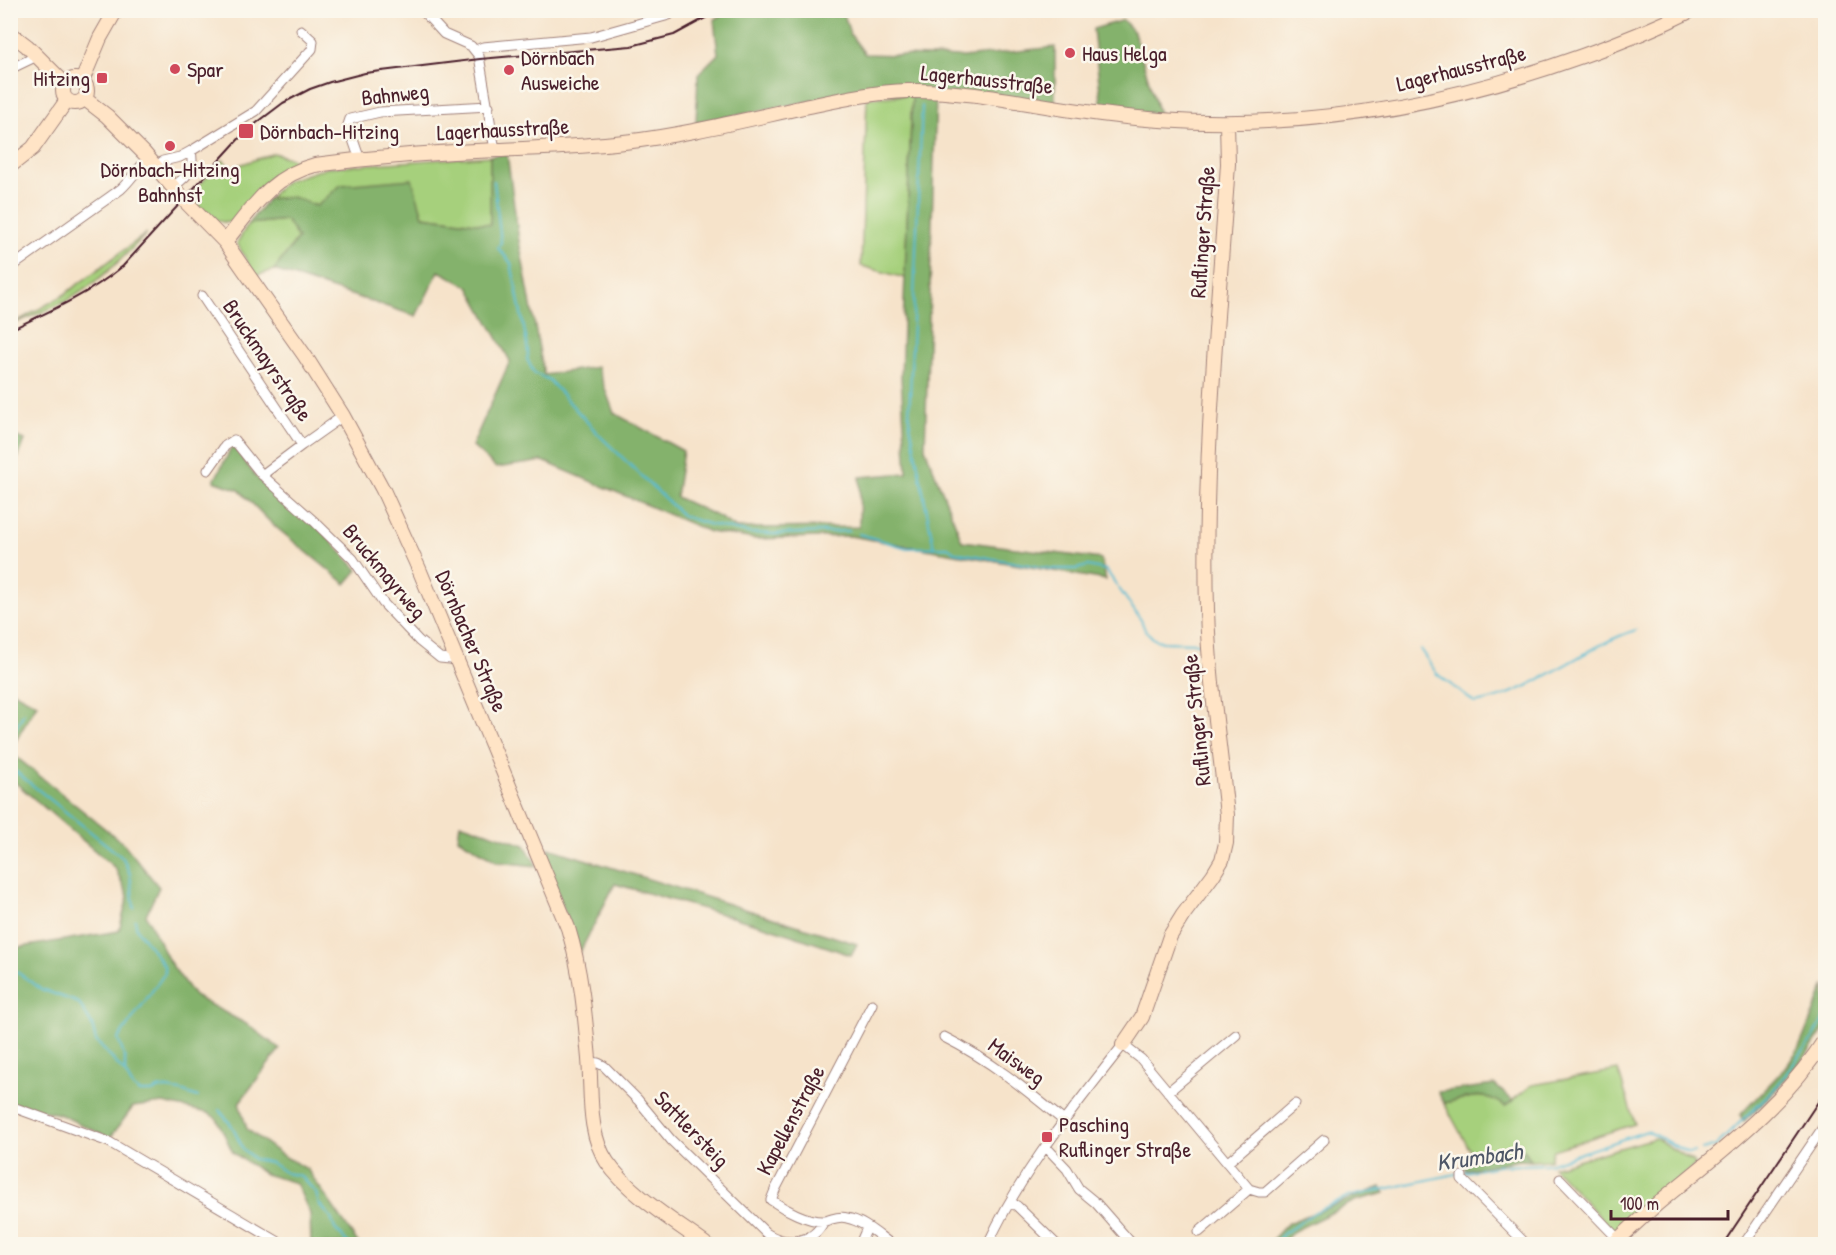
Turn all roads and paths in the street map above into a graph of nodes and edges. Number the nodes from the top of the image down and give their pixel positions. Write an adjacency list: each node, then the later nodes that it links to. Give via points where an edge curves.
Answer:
1 (116, 10): 10 (street)
2 (422, 10): 7 (street, via 444,34)
3 (1692, 10): 15 (street, Lagerhausstraße, via 1573,59 1454,95 1313,118)
4 (669, 15): 7 (street, via 591,37)
5 (301, 30): 17 (street, via 313,41 312,49 260,108)
6 (10, 33): 8 (street)
7 (476, 50): 14 (street)
8 (37, 56): 9 (street); 11 (street)
9 (10, 69)
10 (82, 81): 11 (street, via 71,79); 12 (street, via 87,91)
11 (65, 84): 13 (street, via 63,94)
12 (85, 99): 13 (street, via 77,103); 19 (street, Dörnbacher Straße, via 116,124)
13 (67, 100): 20 (street, via 33,148)
14 (489, 106): 16 (street); 18 (street, Bahnweg, via 380,112 350,119 348,125)
15 (1227, 123): 16 (street, Lagerhausstraße, via 1157,120 955,92 911,91 854,97 634,141); 34 (street, Ruflinger Straße, via 1209,451 1207,574 1226,843 1217,869 1170,936 1142,1017)
16 (495, 150): 18 (street, Lagerhausstraße)
17 (191, 151): 19 (street); 21 (street, via 192,168)
18 (360, 160): 22 (street, Lagerhausstraße, via 315,165 289,174 268,190)
19 (152, 163): 21 (street, Dörnbacher Straße); 23 (street, via 135,170 121,189)
20 (10, 166)
21 (172, 187): 22 (street, Dörnbacher Straße)
22 (225, 242): 25 (street, Dörnbacher Straße)
23 (10, 268)
24 (202, 296): 26 (street, Bruckmayrstraße)
25 (343, 416): 26 (street, Bruckmayrstraße); 29 (street, Dörnbacher Straße, via 399,522)
26 (302, 445): 28 (street, Bruckmayrstraße)
27 (208, 470): 28 (street, via 234,440)
28 (262, 475): 29 (street, Bruckmayrweg, via 353,559 383,603 419,641 440,658)
29 (456, 657): 35 (street, Dörnbacher Straße, via 568,928 579,972)
30 (872, 1004): 48 (street, Kapellenstraße, via 771,1200)
31 (1236, 1035): 36 (street)
32 (944, 1037): 39 (street, Maisweg, via 1004,1072)
33 (1826, 1038): 51 (street, via 1771,1107)
34 (1123, 1045): 36 (street, via 1141,1059); 39 (street, Ruflinger Straße)
35 (589, 1062): 48 (street, Sattlersteig, via 604,1066 670,1140 766,1233 783,1241 800,1241 815,1233); 53 (street, Dörnbacher Straße, via 593,1125 606,1160 636,1191)
36 (1168, 1092): 43 (street)
37 (1295, 1104): 43 (street)
38 (10, 1106): 52 (street, via 109,1142)
39 (1064, 1121): 42 (street, Ruflinger Straße)
40 (1826, 1123): 60 (street)
41 (1324, 1140): 46 (street, via 1265,1192)
42 (1046, 1147): 47 (street, Ruflinger Straße); 58 (street, via 1067,1169 1079,1190 1096,1203)
43 (1227, 1162): 46 (street)
44 (1462, 1176): 59 (street)
45 (1560, 1179): 51 (street)
46 (1249, 1189): 50 (street)
47 (1010, 1202): 56 (street, Ruflinger Straße); 57 (street)
48 (824, 1221): 49 (street, Kapellenstraße, via 843,1217)
49 (867, 1228): 54 (street); 55 (street, Kapellenstraße)
50 (1199, 1232)
51 (1616, 1242)
52 (282, 1245)
53 (705, 1245)
54 (860, 1245)
55 (891, 1245)
56 (988, 1245)
57 (1056, 1245)
58 (1132, 1245)
59 (1526, 1245)
60 (1744, 1245)

